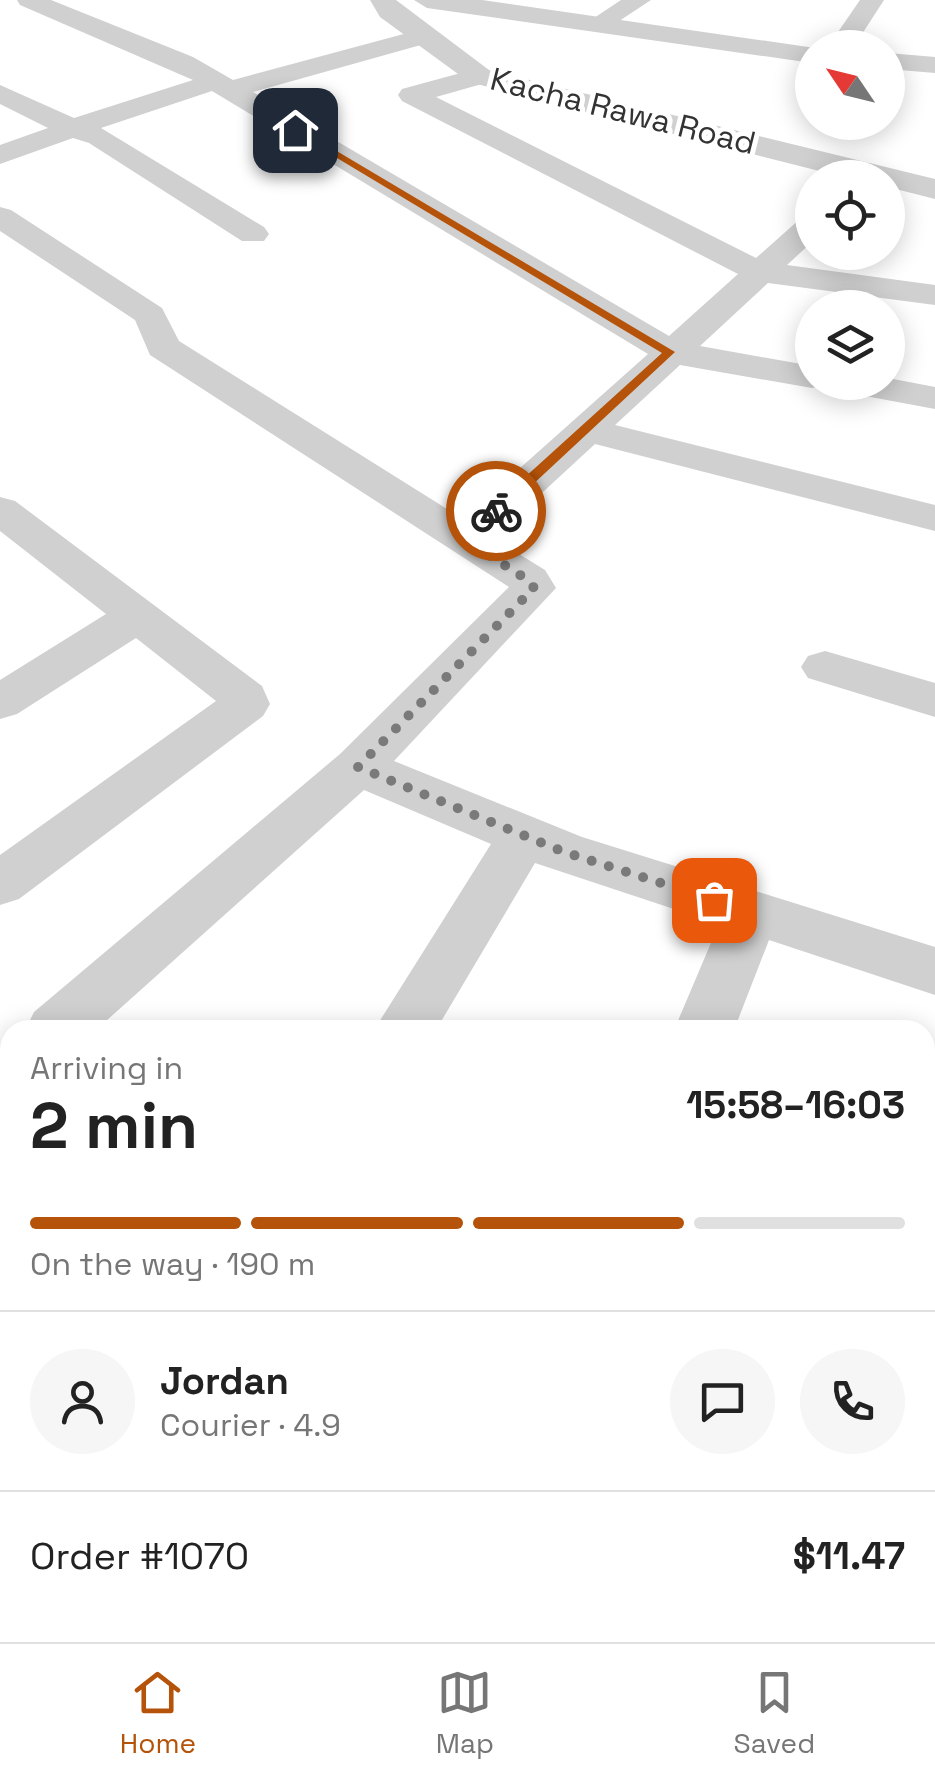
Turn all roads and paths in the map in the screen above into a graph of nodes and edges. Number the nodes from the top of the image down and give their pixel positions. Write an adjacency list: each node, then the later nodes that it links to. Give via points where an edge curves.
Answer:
1 (29, 0): 13 (street, via 184,63)
2 (383, 0): 8 (street, Kacha Rawa Road)
3 (427, 0): 6 (street)
4 (639, 0): 6 (street)
5 (872, 0): 7 (street)
6 (598, 24): 9 (street)
7 (852, 30)
8 (426, 36): 12 (street, Kacha Rawa Road); 13 (street)
9 (795, 53)
10 (905, 62): 11 (street)
11 (935, 65)
12 (480, 76): 17 (street, Kacha Rawa Road); 23 (street, via 412,95)
13 (222, 86): 15 (street); 25 (street)
14 (0, 93): 15 (street)
15 (72, 129): 16 (street); 21 (street, via 99,137)
16 (0, 155)
17 (814, 160)
18 (905, 182): 19 (street, Kacha Rawa Road)
19 (935, 189)
20 (0, 217): 32 (street, via 150,315 163,348)
21 (253, 234)
22 (795, 240): 23 (street)
23 (760, 272): 24 (street); 25 (street)
24 (935, 296)
25 (670, 352): 26 (street); 29 (street)
26 (795, 374)
27 (905, 393): 28 (street)
28 (935, 398)
29 (584, 430): 31 (street); 32 (street)
30 (2, 515): 33 (street)
31 (935, 518)
32 (465, 540): 37 (street, via 534,588)
33 (137, 616): 36 (street); 39 (street, via 244,698 245,708)
34 (825, 667): 35 (street)
35 (935, 700)
36 (0, 702)
37 (358, 767): 38 (street); 42 (street)
38 (524, 836): 40 (street); 43 (street)
39 (0, 884)
40 (752, 913): 41 (street); 44 (street)
41 (935, 971)
42 (67, 1020)
43 (410, 1020)
44 (708, 1020)

